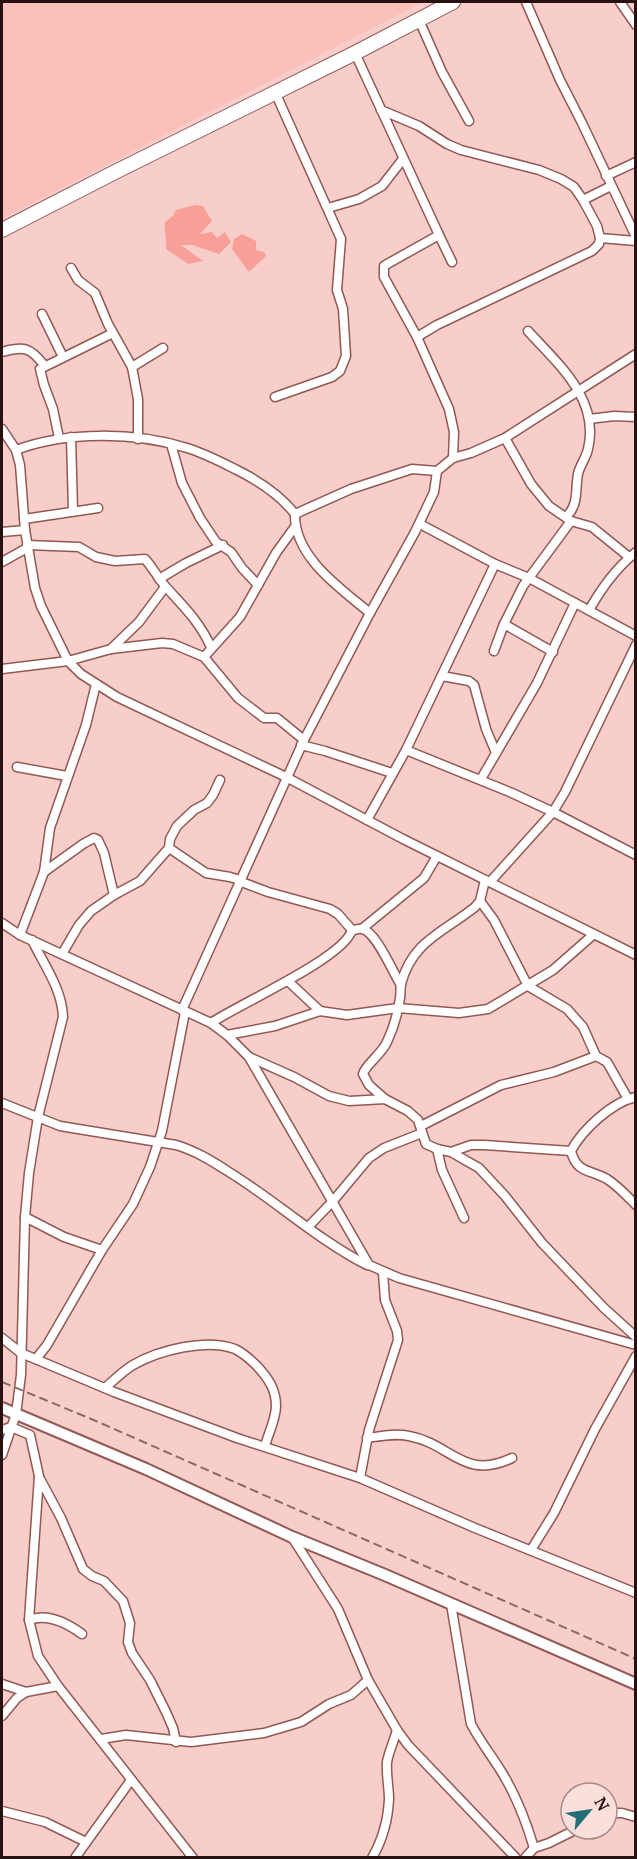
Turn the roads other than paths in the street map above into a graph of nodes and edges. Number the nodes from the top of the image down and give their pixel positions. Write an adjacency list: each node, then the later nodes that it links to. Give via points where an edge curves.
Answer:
1 (453, 2): 4 (main road)
2 (526, 2): 12 (street)
3 (620, 2): 5 (street)
4 (419, 20): 6 (main road); 9 (street, via 441,72)
5 (636, 25)
6 (355, 53): 7 (main road); 8 (street)
7 (275, 92): 15 (street); 16 (main road)
8 (381, 110): 10 (street); 14 (street, via 400,116 461,150 561,179 574,187)
9 (469, 121)
10 (403, 159): 15 (street, via 382,186 359,199); 17 (street)
11 (636, 162): 12 (street)
12 (606, 176): 13 (street)
13 (611, 186): 14 (street); 19 (street)
14 (583, 200): 18 (street)
15 (328, 208): 33 (street, via 342,239 337,290 343,309 346,356 340,371 332,377)
16 (2, 230)
17 (439, 235): 20 (street); 25 (street, via 389,263 383,271 387,286)
18 (600, 238): 19 (street); 25 (street, via 592,251)
19 (636, 239)
20 (452, 262)
21 (71, 268): 24 (street, via 78,280 95,293)
22 (42, 314): 29 (street)
23 (528, 331): 32 (street)
24 (113, 333): 29 (street); 31 (street)
25 (417, 337): 43 (street, via 449,408 454,432)
26 (163, 348): 31 (street)
27 (2, 352): 30 (street, via 21,348 31,351)
28 (636, 354): 32 (street)
29 (63, 357): 30 (street)
30 (44, 365): 38 (street, via 39,371)
31 (132, 367): 40 (street, via 138,399)
32 (580, 391): 35 (street); 39 (street)
33 (275, 397)
34 (636, 417): 35 (street)
35 (589, 419): 49 (street, via 589,447 581,462 575,507)
36 (2, 429): 42 (street)
37 (71, 437): 38 (street); 40 (street); 46 (street)
38 (59, 438): 42 (street)
39 (505, 438): 43 (street); 49 (street, via 540,497)
40 (138, 439): 41 (street)
41 (171, 444): 47 (street, via 197,451 252,478); 54 (street, via 188,498 212,538)
42 (16, 450): 48 (street)
43 (453, 458): 44 (street)
44 (438, 471): 47 (street, via 412,469 351,489); 50 (street)
45 (98, 508): 46 (street)
46 (73, 511): 48 (street)
47 (295, 514): 51 (street)
48 (24, 519): 52 (street)
49 (568, 519): 56 (street, via 592,527); 59 (street)
50 (420, 524): 58 (street); 64 (street)
51 (294, 528): 61 (street); 64 (street, via 310,559)
52 (25, 530): 53 (street); 55 (street)
53 (2, 532)
54 (223, 545): 60 (street, via 186,563); 61 (street)
55 (27, 547): 57 (street); 60 (street, via 79,547 96,557 115,561 145,559); 73 (street, via 35,588)
56 (632, 555): 63 (street, via 602,587)
57 (2, 562)
58 (495, 564): 59 (street); 75 (street)
59 (529, 578): 62 (street); 65 (street)
60 (162, 583): 68 (street, via 189,611); 69 (street, via 136,625)
61 (258, 585): 68 (street, via 240,617)
62 (575, 603): 63 (street); 71 (street)
63 (589, 610): 66 (street)
64 (370, 613): 77 (street)
65 (504, 624): 70 (street); 71 (street)
66 (636, 636)
67 (636, 645): 86 (street)
68 (211, 647): 72 (street)
69 (111, 649): 72 (street, via 162,643); 73 (street)
70 (494, 651)
71 (553, 652): 79 (street)
72 (204, 657): 77 (street, via 246,704 264,718 277,718)
73 (68, 661): 74 (street); 76 (street)
74 (2, 669)
75 (442, 676): 78 (street); 79 (street, via 474,685)
76 (96, 684): 82 (street); 83 (street, via 185,731)
77 (302, 743): 81 (street); 83 (street)
78 (406, 750): 81 (street); 84 (street)
79 (496, 753): 84 (street)
80 (17, 767): 82 (street)
81 (392, 773): 87 (street)
82 (68, 776): 91 (street, via 50,828)
83 (286, 777): 87 (street); 92 (street)
84 (481, 779): 86 (street)
85 (220, 780): 88 (street, via 207,804 194,810 173,830)
86 (553, 812): 89 (street); 93 (street)
87 (367, 820): 90 (street)
88 (169, 848): 92 (street, via 206,873); 94 (street, via 140,881)
89 (636, 855)
90 (437, 856): 93 (street); 97 (street, via 424,878)
91 (44, 872): 94 (street, via 94,838 104,853); 100 (street)
92 (240, 881): 98 (street, via 330,909); 108 (street)
93 (488, 881): 95 (street); 99 (street)
94 (114, 895): 102 (street, via 79,925)
95 (480, 901): 105 (street, via 414,953); 106 (street)
96 (2, 925): 100 (street)
97 (363, 928): 98 (street); 105 (street, via 372,934)
98 (352, 930): 104 (street, via 330,953)
99 (594, 934): 103 (street); 106 (street)
100 (20, 936): 101 (street)
101 (32, 940): 102 (street); 117 (street, via 58,990 63,1017)
102 (62, 954): 108 (street)
103 (636, 955)
104 (289, 982): 109 (street); 110 (street)
105 (401, 985): 107 (street)
106 (528, 986): 107 (street, via 500,1004 473,1013); 112 (street, via 567,1009 583,1027)
107 (398, 1008): 109 (street, via 347,1015); 115 (street, via 386,1043 363,1074)
108 (184, 1011): 110 (street); 119 (street)
109 (320, 1011): 111 (street)
110 (211, 1023): 111 (street)
111 (227, 1035): 113 (street)
112 (596, 1056): 114 (street, via 607,1062); 118 (street, via 554,1072 501,1085)
113 (249, 1057): 115 (street, via 329,1096 349,1101); 123 (street)
114 (632, 1098): 121 (street, via 582,1133)
115 (385, 1099): 118 (street, via 414,1115)
116 (2, 1102): 117 (street)
117 (38, 1117): 119 (street, via 79,1130); 125 (street)
118 (421, 1129): 120 (street, via 426,1144); 123 (street, via 369,1158)
119 (158, 1142): 127 (street, via 193,1150 245,1181); 128 (street, via 133,1204)
120 (437, 1149): 122 (street); 126 (street)
121 (571, 1151): 122 (street, via 471,1145); 124 (street, via 582,1169 609,1181)
122 (451, 1152): 131 (street, via 479,1168 549,1251)
123 (333, 1202): 127 (street); 129 (street)
124 (636, 1205)
125 (24, 1217): 128 (street); 134 (street)
126 (464, 1218)
127 (308, 1227): 129 (street, via 347,1255)
128 (102, 1250): 136 (street)
129 (369, 1265): 130 (street)
130 (384, 1273): 133 (street); 142 (street, via 385,1300 398,1340)
131 (636, 1337)
132 (2, 1338): 134 (street)
133 (636, 1345)
134 (21, 1353): 136 (street); 139 (street)
135 (636, 1356): 149 (street)
136 (36, 1359): 137 (street)
137 (105, 1388): 143 (street); 143 (street, via 149,1356 197,1346 221,1345 237,1350 264,1373 276,1395 276,1409)
138 (2, 1408): 139 (street)
139 (16, 1414): 140 (street); 148 (street)
140 (11, 1427): 141 (street); 144 (street); 146 (street, via 30,1435)
141 (2, 1430)
142 (367, 1438): 145 (street, via 410,1436 470,1465 496,1465); 147 (street)
143 (264, 1446): 147 (street)
144 (2, 1455)
145 (512, 1458)
146 (39, 1476): 152 (street); 162 (street, via 83,1569 104,1581 123,1601 130,1623 128,1642 132,1653 166,1712)
147 (360, 1478): 149 (street)
148 (292, 1537): 151 (street); 154 (street, via 338,1608)
149 (531, 1550): 150 (street)
150 (636, 1593)
151 (451, 1604): 156 (street); 169 (street, via 471,1724 502,1772)
152 (29, 1620): 153 (street, via 39,1616 53,1618); 157 (street, via 38,1656)
153 (82, 1634)
154 (368, 1680): 160 (street); 162 (street, via 351,1695 289,1727)
155 (2, 1684): 158 (street)
156 (636, 1684)
157 (58, 1686): 158 (street); 161 (street)
158 (26, 1692): 159 (street)
159 (2, 1716)
160 (397, 1730): 172 (street, via 388,1759 387,1822); 173 (street)
161 (101, 1739): 162 (street, via 126,1735); 163 (street)
162 (176, 1742)
163 (130, 1780): 168 (street); 171 (street)
164 (2, 1811): 168 (street, via 45,1822)
165 (619, 1813): 166 (street)
166 (636, 1817)
167 (559, 1838): 169 (street)
168 (86, 1842): 170 (street)
169 (534, 1848): 174 (street)
170 (75, 1857)
171 (193, 1857)
172 (372, 1857)
173 (516, 1857)
174 (525, 1857)

